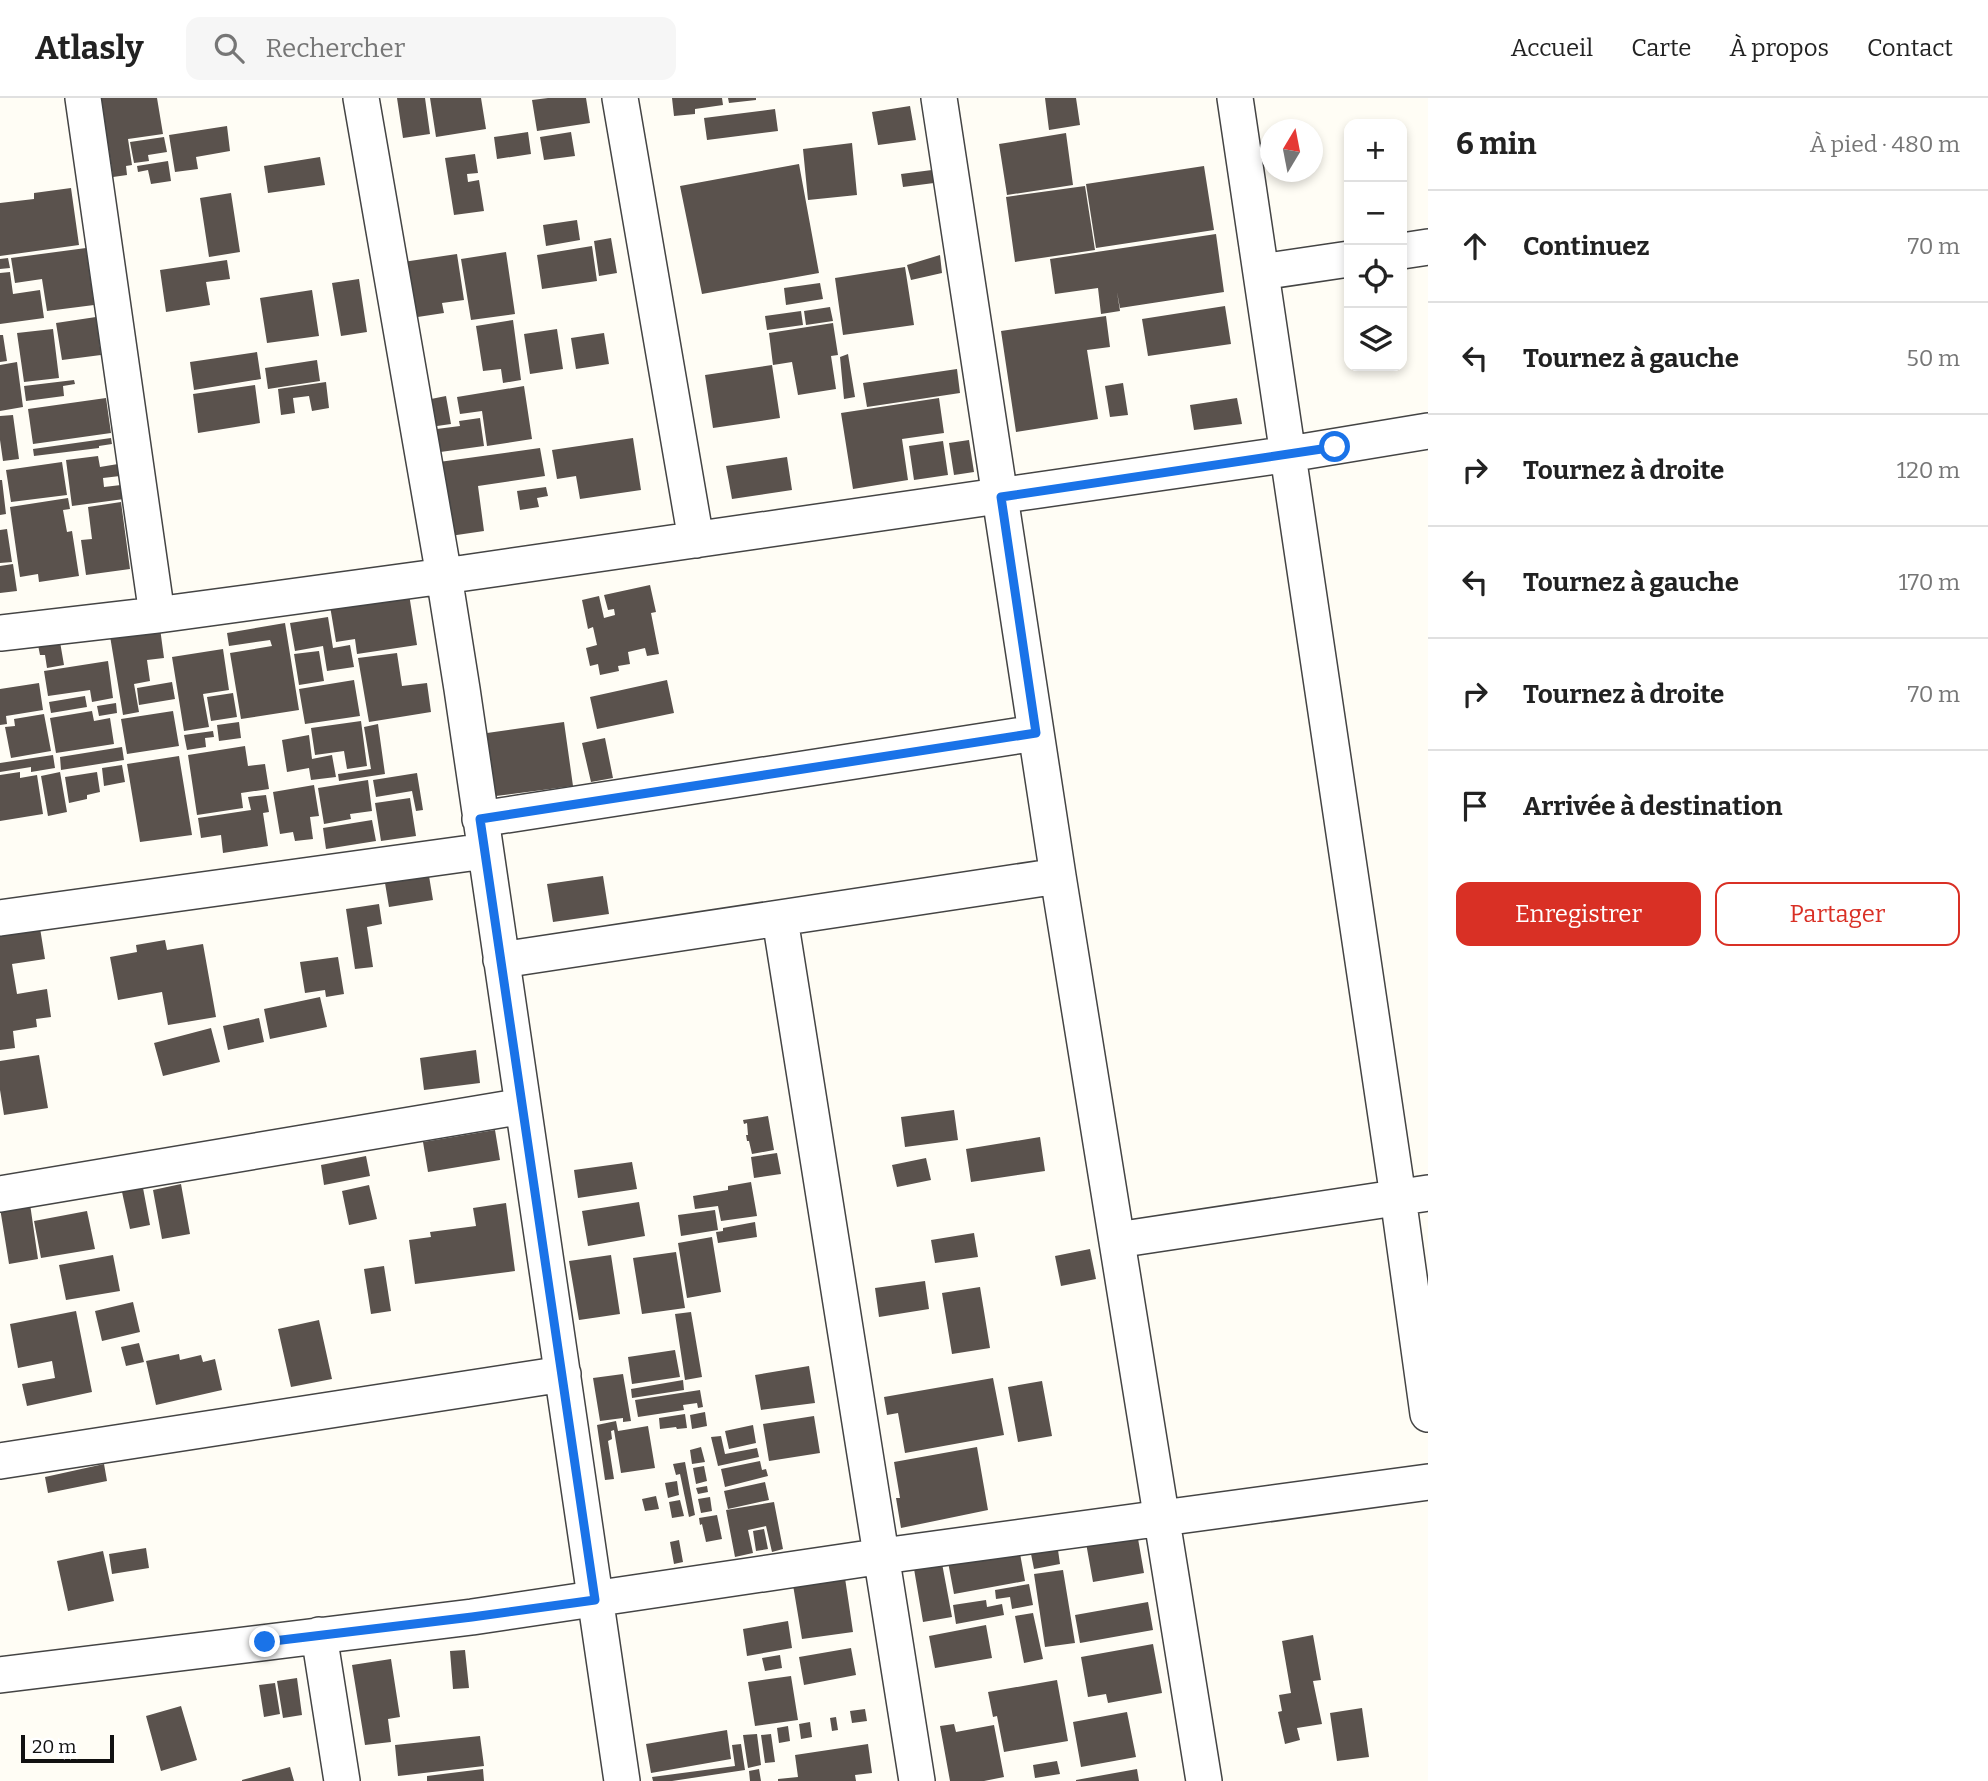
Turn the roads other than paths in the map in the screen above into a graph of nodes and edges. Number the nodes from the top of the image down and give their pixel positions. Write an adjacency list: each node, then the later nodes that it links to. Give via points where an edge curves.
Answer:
1 (83, 98): 15 (street)
2 (361, 98): 14 (street)
3 (621, 98): 13 (street)
4 (939, 98): 12 (street)
5 (1235, 98): 9 (street)
6 (1428, 247): 7 (street)
7 (1407, 250)
8 (1344, 260): 9 (street)
9 (1261, 272): 11 (street)
10 (1428, 431): 11 (street)
11 (1289, 454): 12 (street); 25 (street)
12 (1001, 497): 13 (street); 17 (street)
13 (696, 540): 14 (street)
14 (444, 576): 15 (street); 18 (street)
15 (157, 615): 16 (street)
16 (0, 633)
17 (1036, 733): 18 (street); 19 (street)
18 (483, 835): 20 (street); 22 (street)
19 (1058, 876): 21 (street); 26 (street)
20 (0, 918)
21 (780, 919): 22 (street); 32 (street)
22 (501, 960): 23 (street)
23 (523, 1106): 24 (street); 27 (street)
24 (0, 1194)
25 (1413, 1195): 26 (street); 28 (street)
26 (1116, 1240): 31 (street)
27 (563, 1374): 29 (street); 33 (street)
28 (1428, 1414)
29 (0, 1461)
30 (1428, 1482): 31 (street)
31 (1161, 1519): 32 (street); 39 (street)
32 (883, 1556): 33 (street); 38 (street)
33 (595, 1600): 34 (street); 37 (street)
34 (318, 1635): 35 (street); 36 (street)
35 (0, 1675)
36 (342, 1781)
37 (622, 1781)
38 (917, 1781)
39 (1204, 1781)

